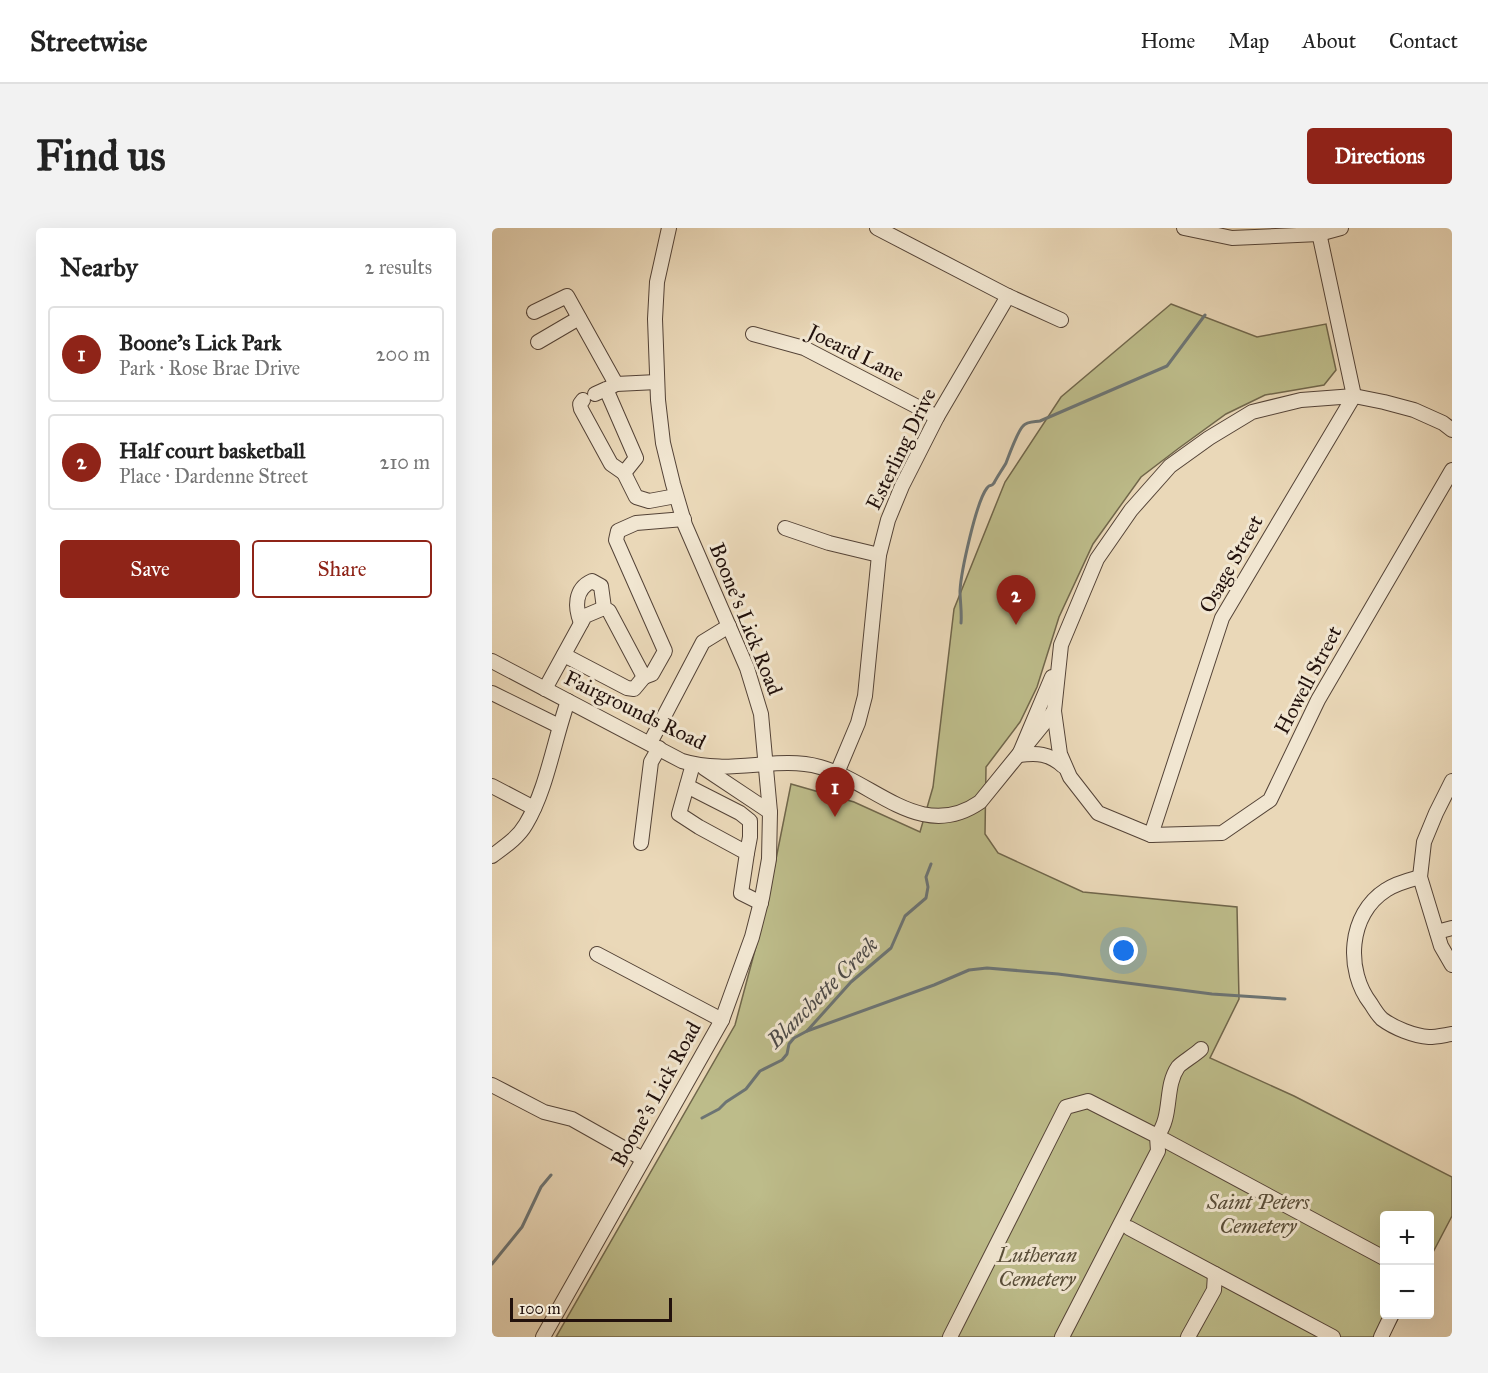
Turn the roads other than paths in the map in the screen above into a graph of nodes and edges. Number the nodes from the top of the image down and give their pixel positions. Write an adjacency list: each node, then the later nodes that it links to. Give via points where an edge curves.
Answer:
1 (669, 228): 12 (street, Boone's Lick Road, via 657,282)
2 (877, 228): 6 (street)
3 (1184, 228): 5 (street, via 1232,238)
4 (1341, 228): 5 (street)
5 (1319, 231): 14 (street)
6 (1008, 296): 9 (street); 15 (street, Esterling Drive)
7 (534, 312): 8 (street, via 567,296)
8 (579, 318): 11 (street); 13 (street)
9 (1061, 320)
10 (753, 334): 15 (street, Joeard Lane, via 804,348)
11 (538, 342)
12 (657, 382): 13 (street); 19 (street, Boone's Lick Road, via 663,443)
13 (600, 392): 18 (street, via 636,458); 18 (street, via 580,404 581,410 611,464)
14 (1354, 396): 16 (street, via 1414,410); 28 (street, via 1301,400 1252,412 1170,466 1131,510 1097,559 1061,645); 46 (street, Osage Street, via 1222,618)
15 (937, 417): 22 (street, Esterling Drive, via 902,486)
16 (1452, 430)
17 (1452, 470): 46 (street, Howell Street, via 1318,700 1270,800 1222,833)
18 (624, 473): 19 (street, via 636,497 649,501)
19 (676, 496): 20 (street, Boone's Lick Road)
20 (684, 519): 25 (street, Boone's Lick Road); 29 (street, via 636,523 618,531 616,540 665,651 652,674)
21 (785, 528): 22 (street)
22 (879, 555): 40 (street, Esterling Drive, via 865,696)
23 (604, 608): 24 (street, via 585,616); 24 (street, via 601,586 592,581 585,584 576,601); 29 (street)
24 (581, 623): 26 (street)
25 (729, 626): 35 (street, via 703,642); 38 (street, Boone's Lick Road, via 761,714)
26 (564, 655): 29 (street, via 627,688 634,689); 30 (street)
27 (492, 661): 30 (street, Fairgrounds Road)
28 (1058, 663): 33 (street); 36 (street)
29 (644, 677)
30 (545, 690): 32 (street, Fairgrounds Road)
31 (492, 693): 34 (street)
32 (568, 701): 34 (street); 35 (street, Fairgrounds Road)
33 (1054, 711): 36 (street, Fairgrounds Road); 39 (street, via 1059,754)
34 (559, 726): 44 (street)
35 (655, 746): 37 (street, Fairgrounds Road); 47 (street)
36 (1019, 755): 39 (street, via 1045,754); 40 (street, Fairgrounds Road, via 980,802 968,811 946,817 913,811)
37 (698, 765): 38 (street, Fairgrounds Road); 43 (street); 45 (street)
38 (766, 765): 40 (street, Fairgrounds Road, via 802,763); 45 (street, Boone's Lick Road)
39 (1067, 770): 46 (street, via 1098,813)
40 (837, 773)
41 (1452, 781): 50 (street, via 1424,842)
42 (492, 786): 44 (street)
43 (687, 786): 48 (street, via 750,821); 48 (street, via 679,814)
44 (534, 808): 49 (street, via 525,826)
45 (770, 812): 51 (street, Boone's Lick Road, via 769,859)
46 (1151, 835)
47 (641, 843)
48 (747, 853): 51 (street, via 741,893)
49 (492, 856)
50 (1420, 877): 53 (street); 57 (street, via 1385,890 1372,902 1357,928 1355,972 1366,998 1381,1018 1405,1031 1429,1037)
51 (761, 903): 56 (street, Boone's Lick Road)
52 (1452, 928): 53 (street)
53 (1437, 932): 55 (street)
54 (597, 954): 56 (street)
55 (1452, 964)
56 (722, 1020): 62 (street, Boone's Lick Road)
57 (1452, 1034)
58 (1201, 1049): 60 (street, via 1174,1073 1164,1127)
59 (492, 1085): 62 (street, via 544,1112 572,1119)
60 (1157, 1136): 61 (street); 63 (street, via 1158,1151); 68 (street, via 1088,1101 1066,1107)
61 (1172, 1144): 63 (street); 64 (street)
62 (643, 1159): 67 (street, Boone's Lick Road)
63 (1124, 1228): 65 (street); 69 (street)
64 (1380, 1256)
65 (1215, 1274): 70 (street, via 1215,1290); 71 (street)
66 (1390, 1319): 72 (street)
67 (545, 1336)
68 (950, 1337)
69 (1062, 1337)
70 (1188, 1337)
71 (1333, 1337)
72 (1381, 1337)

